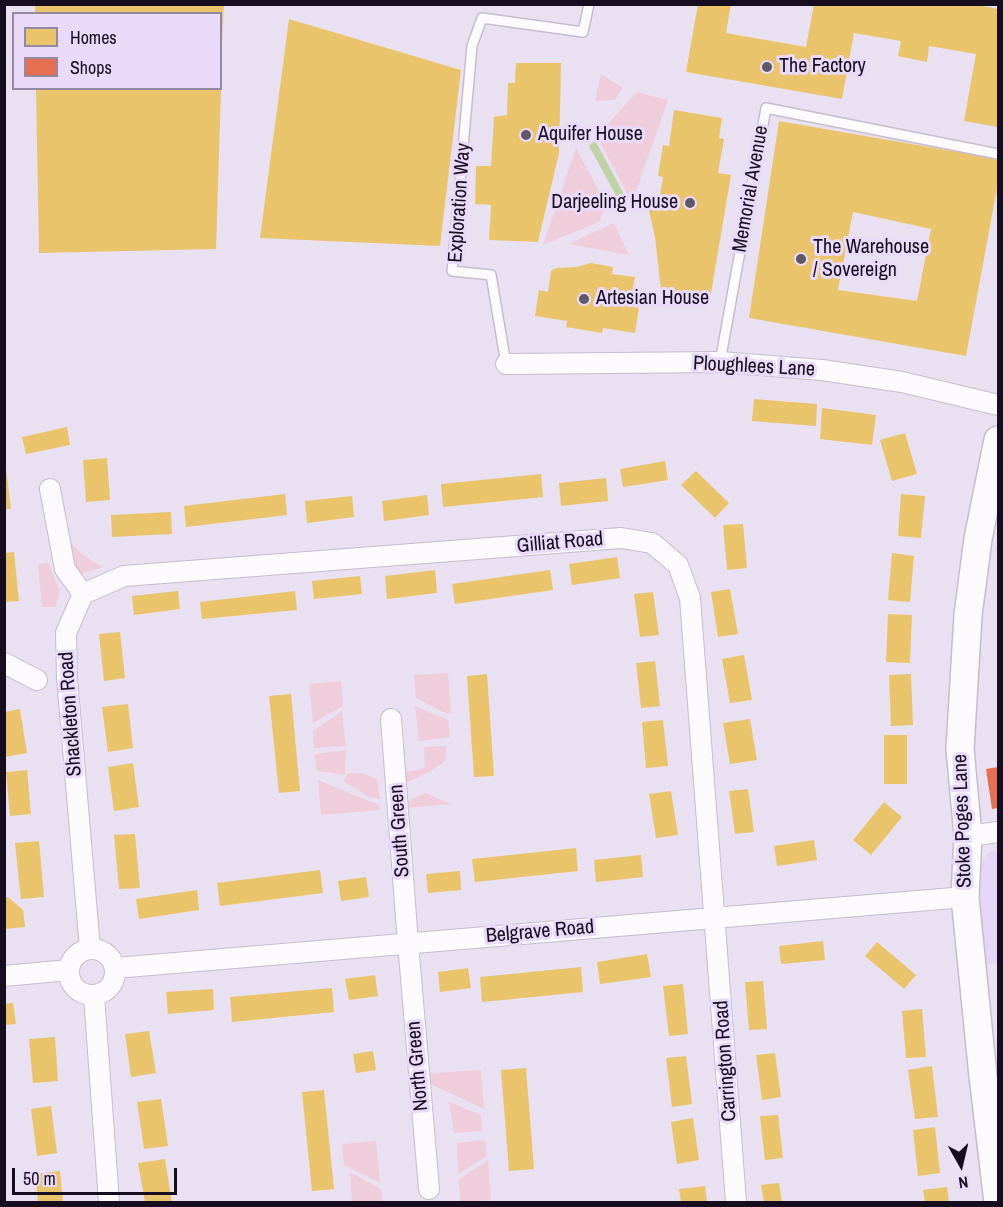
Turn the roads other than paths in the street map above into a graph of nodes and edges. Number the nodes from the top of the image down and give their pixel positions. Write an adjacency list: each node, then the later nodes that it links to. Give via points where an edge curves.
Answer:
1 (589, 4): 4 (lane, Exploration Way, via 583,32 482,18 472,46 452,271 491,275)
2 (999, 154): 3 (lane, Memorial Avenue, via 766,108)
3 (720, 363): 4 (street, Ploughlees Lane); 5 (street, Ploughlees Lane, via 822,370 902,382)
4 (506, 364)
5 (999, 405)
6 (999, 440): 7 (street, Stoke Poges Lane)
7 (994, 481): 14 (street, Stoke Poges Lane, via 978,539 968,615 960,749)
8 (50, 489): 9 (street, via 65,569)
9 (83, 594): 16 (street, Gilliat Road, via 124,576 621,538 652,543 678,565 690,598); 18 (street, Shackleton Road, via 66,633)
10 (4, 663): 11 (street)
11 (38, 680)
12 (391, 719): 17 (street, South Green)
13 (999, 832): 14 (street)
14 (968, 836): 15 (street, Stoke Poges Lane)
15 (965, 897): 16 (street, Belgrave Road); 23 (street, Stoke Poges Lane)
16 (716, 919): 17 (street, Belgrave Road); 26 (street, Carrington Road)
17 (408, 943): 19 (street, Belgrave Road); 24 (street, North Green)
18 (90, 949): 19 (street, via 104,952); 20 (street, via 73,958)
19 (115, 969): 22 (street, via 108,990)
20 (69, 970): 21 (street); 22 (street, via 69,978 78,992)
21 (4, 976)
22 (94, 996): 25 (street)
23 (991, 1075): 27 (street, Stoke Poges Lane)
24 (429, 1189)
25 (109, 1203)
26 (736, 1203)
27 (998, 1203)

